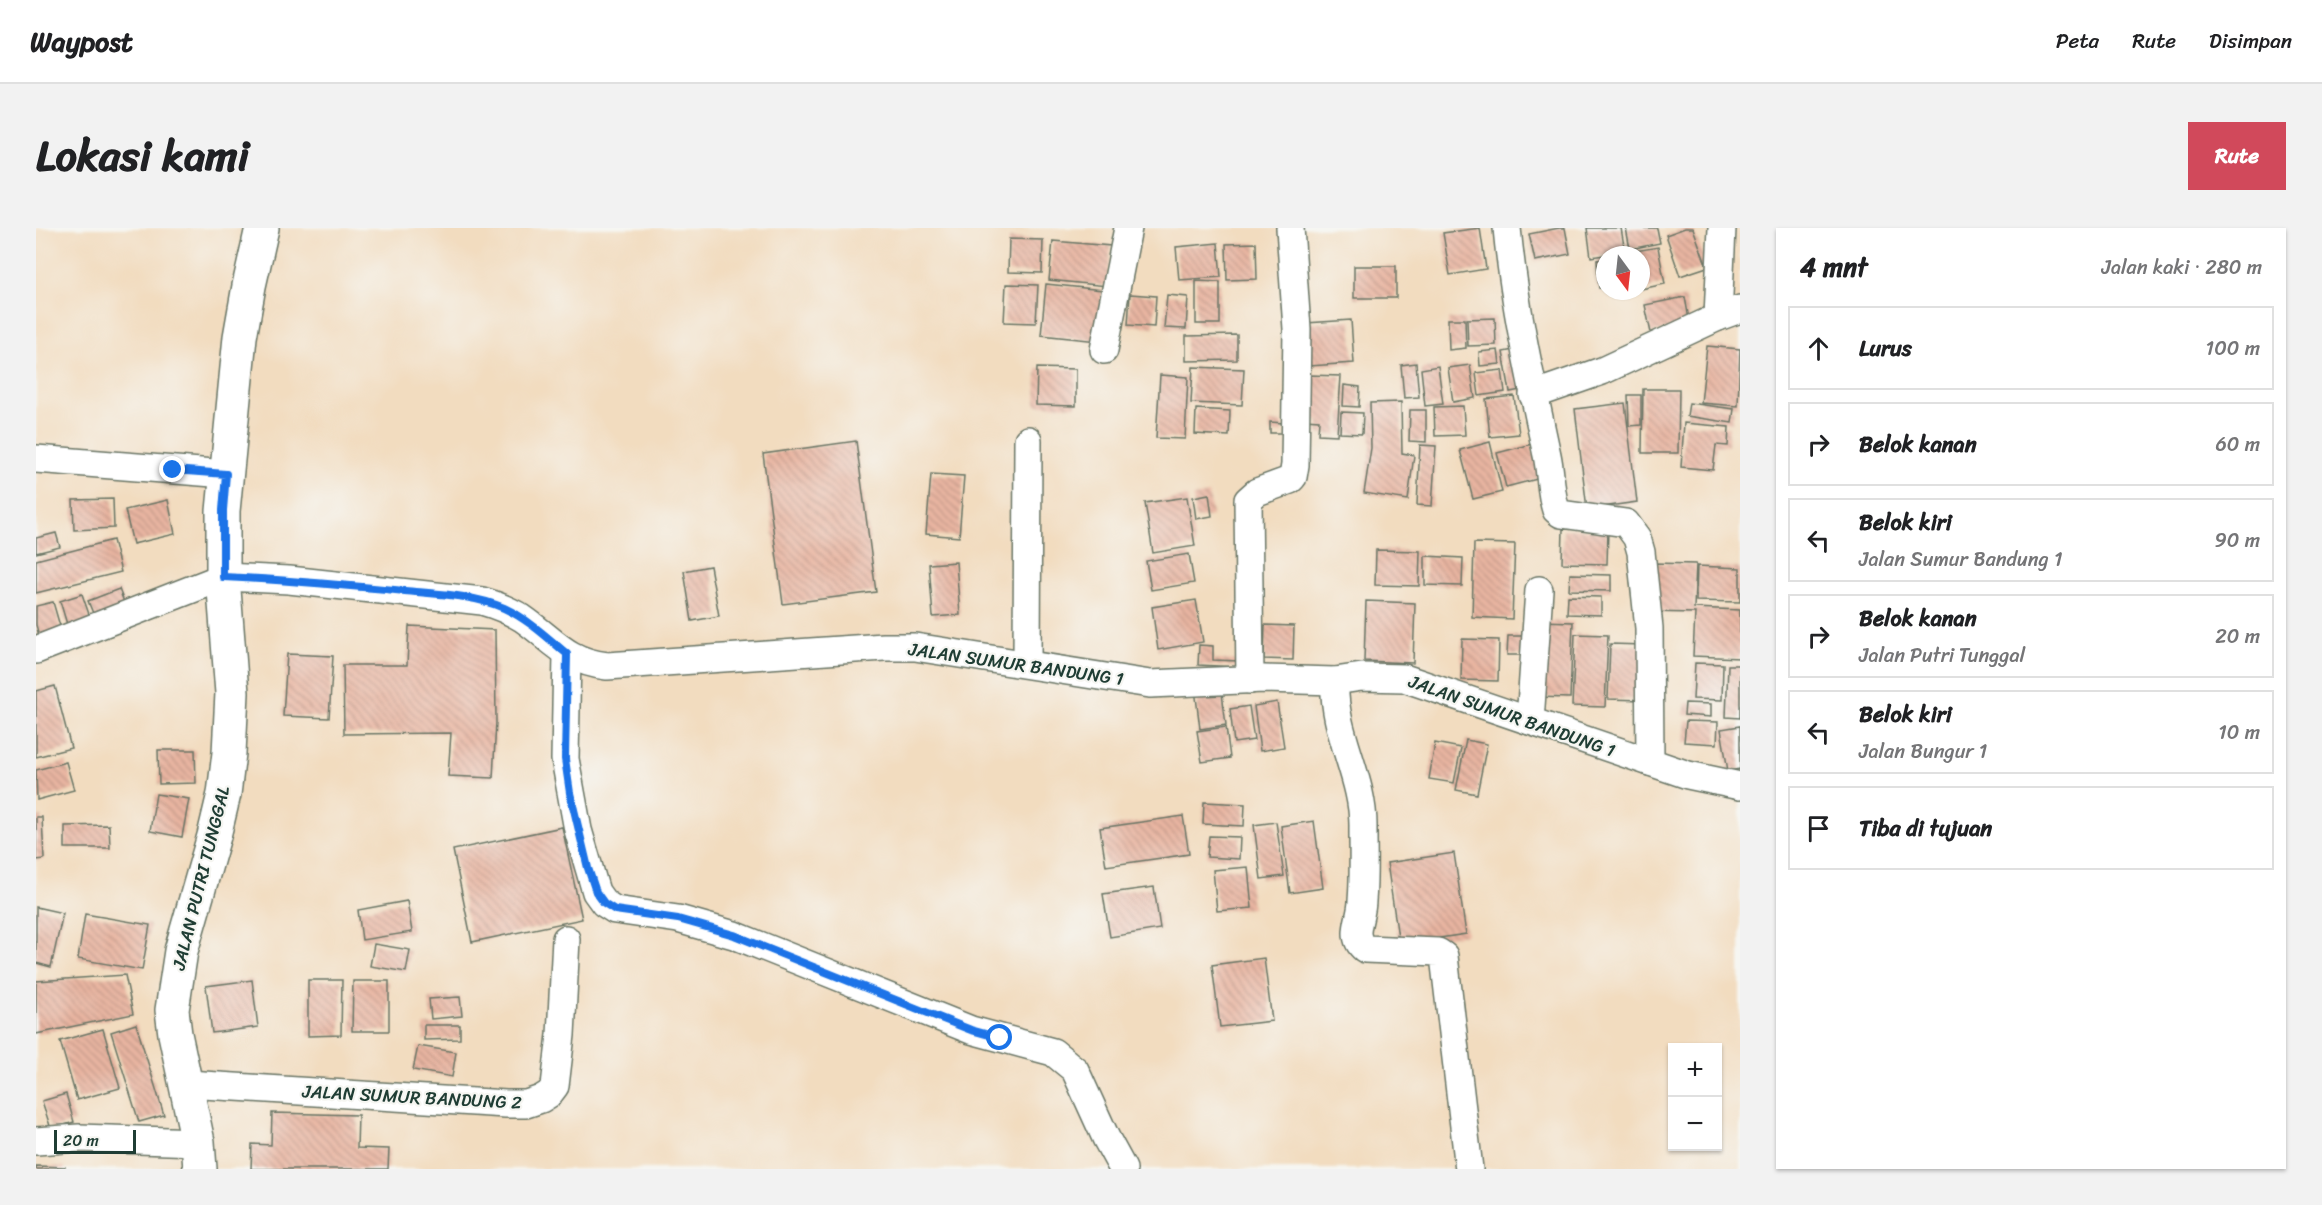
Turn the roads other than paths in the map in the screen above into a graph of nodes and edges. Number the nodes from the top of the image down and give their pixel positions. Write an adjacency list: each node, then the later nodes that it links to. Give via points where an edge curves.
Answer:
1 (262, 228): 11 (street, JALAN PUTRI TUNGGAL, via 240,337)
2 (1128, 228): 7 (street)
3 (1290, 228): 17 (street, via 1297,329 1295,465 1290,480 1257,492 1248,500)
4 (1507, 228): 8 (street)
5 (1722, 228): 6 (street)
6 (1729, 313): 8 (street, via 1602,371)
7 (1104, 350)
8 (1533, 395): 20 (street, via 1556,510 1561,514 1626,523 1637,538 1649,628)
9 (1028, 440): 16 (street)
10 (36, 459): 11 (street)
11 (226, 474): 12 (street, JALAN PUTRI TUNGGAL)
12 (223, 577): 14 (street); 15 (street, JALAN SUMUR BANDUNG 1, via 300,581 483,601 520,617); 23 (street, JALAN PUTRI TUNGGAL, via 231,675 229,753 224,794 181,951 172,1010)
13 (1539, 590): 19 (street)
14 (36, 650)
15 (567, 654): 16 (street, JALAN SUMUR BANDUNG 1, via 588,664 607,666 884,646); 26 (street, via 565,759 588,868 604,903 615,910 678,919 723,932 971,1030 1053,1052 1075,1070)
16 (1027, 664): 17 (street, JALAN SUMUR BANDUNG 1, via 1150,684)
17 (1251, 680): 18 (street, JALAN SUMUR BANDUNG 1)
18 (1335, 681): 19 (street, JALAN SUMUR BANDUNG 1, via 1404,678); 27 (street, via 1337,715 1364,819 1362,904 1357,933 1365,949 1438,952 1443,956)
19 (1530, 721): 20 (street, JALAN SUMUR BANDUNG 1)
20 (1650, 762): 21 (street, JALAN SUMUR BANDUNG 1)
21 (1740, 786)
22 (566, 939): 23 (street, JALAN SUMUR BANDUNG 2, via 555,1086 541,1099 506,1104)
23 (187, 1084): 25 (street, JALAN PUTRI TUNGGAL)
24 (36, 1141): 25 (street, via 80,1138)
25 (199, 1155)
26 (1123, 1169)
27 (1469, 1169)

